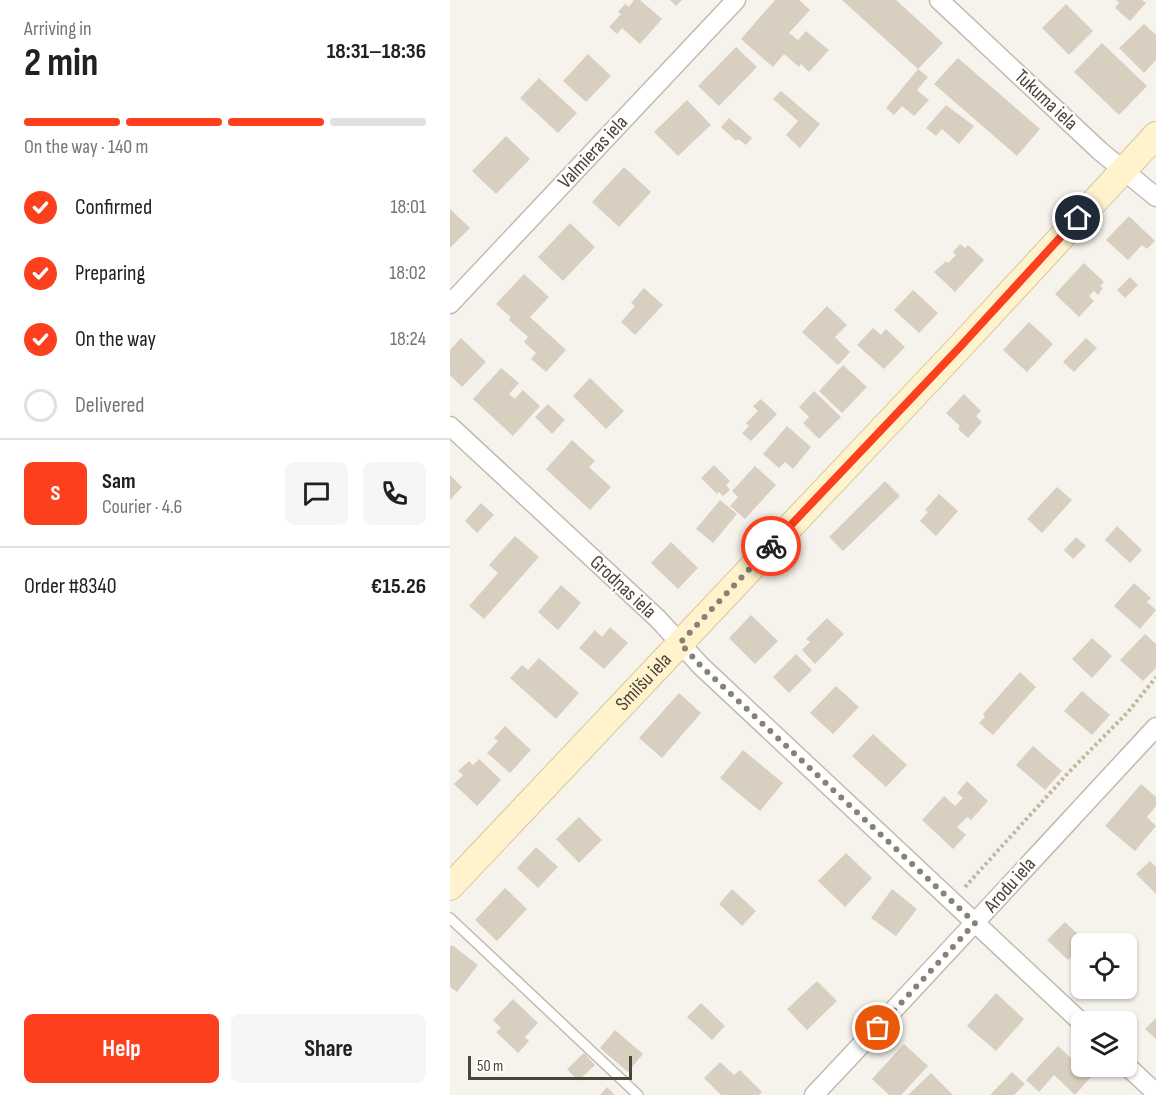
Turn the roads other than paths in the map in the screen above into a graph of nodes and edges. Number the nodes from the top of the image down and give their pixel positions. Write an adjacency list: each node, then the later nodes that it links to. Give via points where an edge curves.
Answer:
1 (736, 0): 6 (street, Valmieras iela)
2 (939, 0): 4 (street, Tukuma iela)
3 (1156, 135): 4 (street, Smilšu iela)
4 (1124, 169): 5 (street, Tukuma iela); 8 (street, Smilšu iela)
5 (1156, 197)
6 (450, 304)
7 (450, 426): 8 (street, Grodņas iela)
8 (680, 643): 10 (street, Smilšu iela); 12 (street, Grodņas iela)
9 (1156, 727): 12 (street, Arodu iela)
10 (450, 887)
11 (450, 918): 16 (lane)
12 (975, 923): 13 (street, Grodņas iela); 17 (street, Arodu iela)
13 (1071, 1013)
14 (1137, 1075): 15 (street)
15 (1156, 1093)
16 (638, 1095)
17 (814, 1095)

